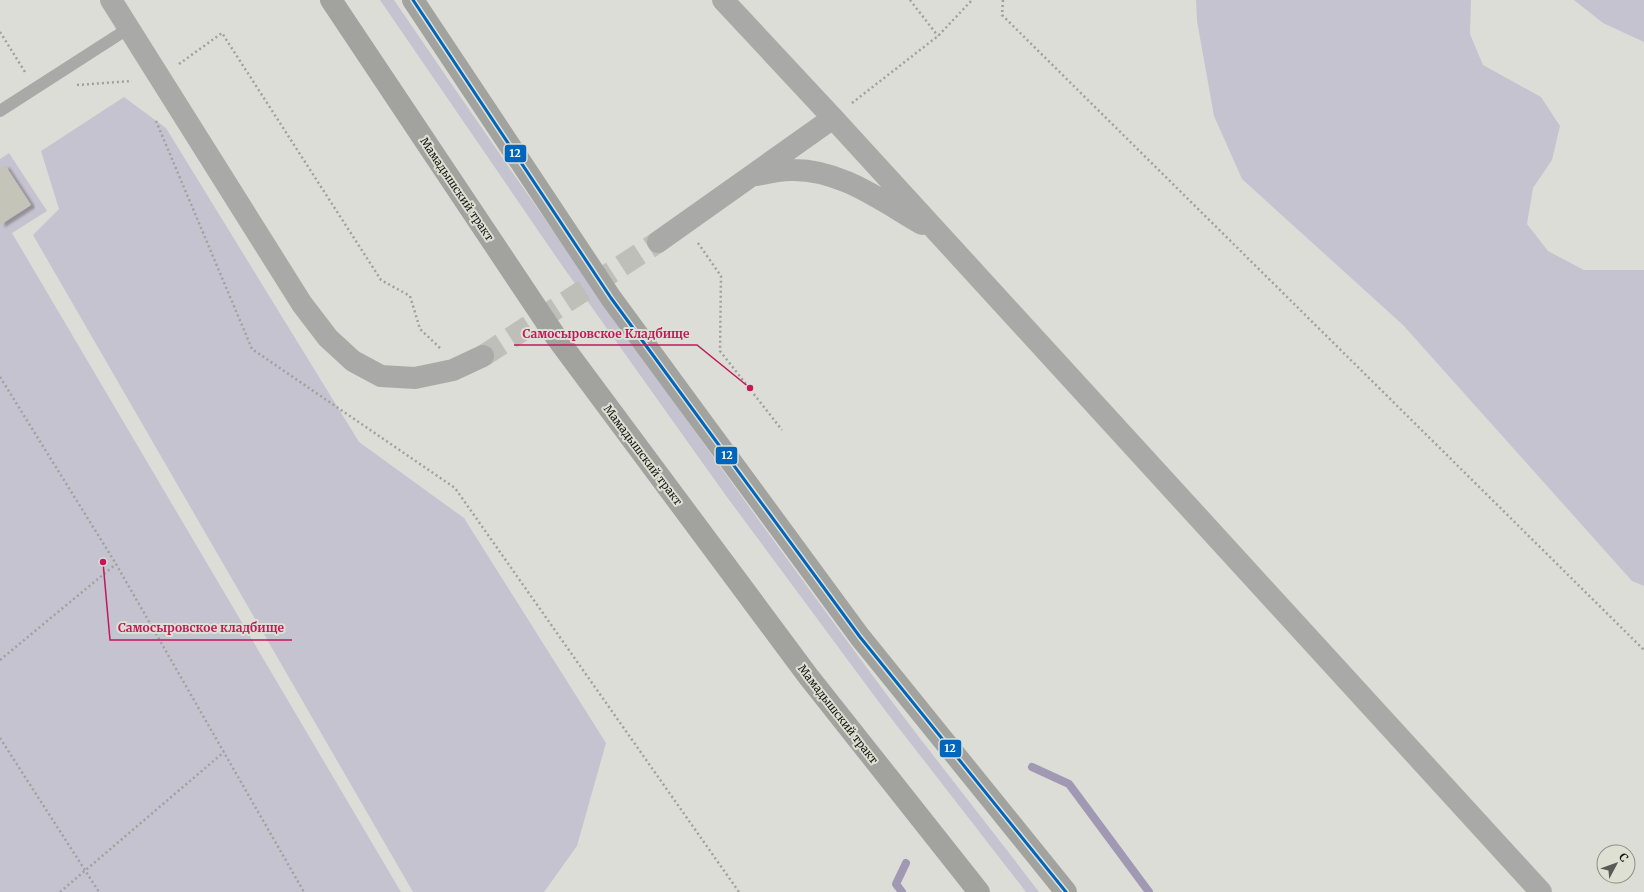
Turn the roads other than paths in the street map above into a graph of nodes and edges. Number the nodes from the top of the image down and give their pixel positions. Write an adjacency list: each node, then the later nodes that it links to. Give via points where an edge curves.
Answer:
1 (111, 0): 5 (street)
2 (331, 0): 12 (main road, Мамадышский тракт, via 556,337 808,676)
3 (413, 0): 13 (main road, via 612,298 685,399 860,637)
4 (723, 0): 7 (street)
5 (129, 28): 6 (lane); 11 (street, via 302,304 328,338 354,361 381,376 415,378 452,370)
6 (0, 110)
7 (833, 118): 8 (street); 9 (street)
8 (752, 176): 9 (street, via 790,170 822,173 852,185); 10 (street)
9 (938, 233): 14 (street)
10 (658, 242)
11 (483, 356)
12 (979, 892)
13 (1066, 892)
14 (1541, 892)

